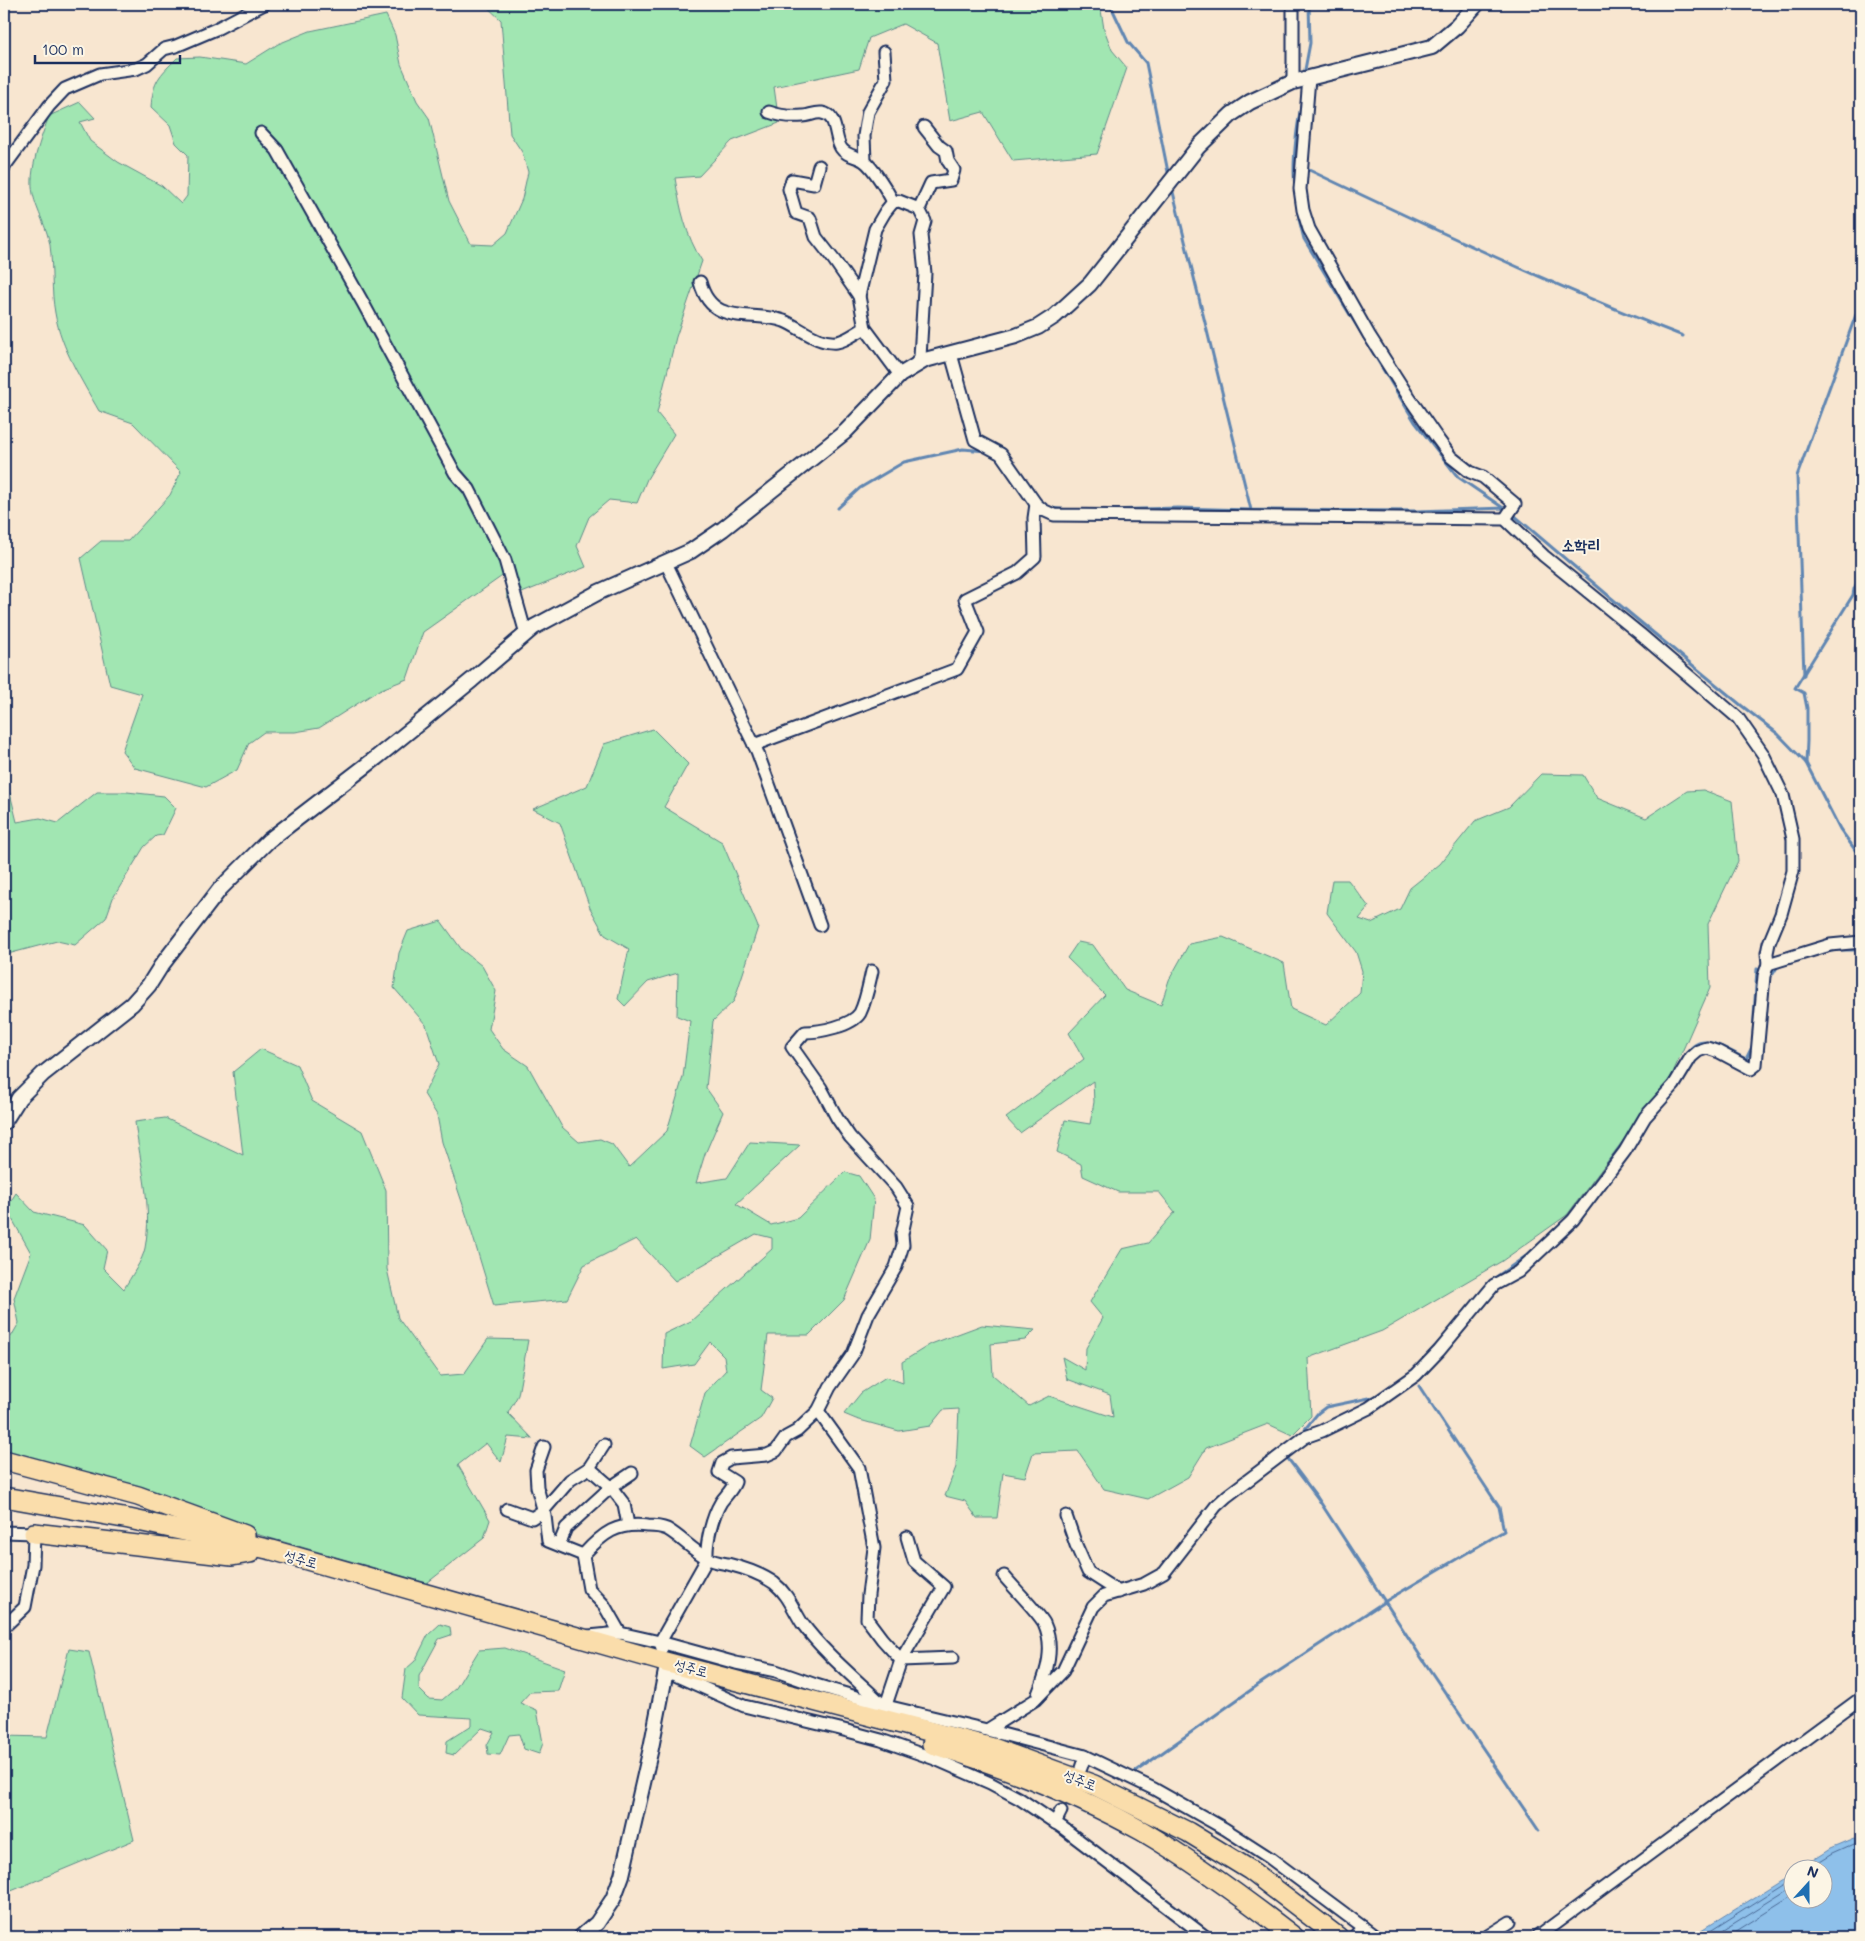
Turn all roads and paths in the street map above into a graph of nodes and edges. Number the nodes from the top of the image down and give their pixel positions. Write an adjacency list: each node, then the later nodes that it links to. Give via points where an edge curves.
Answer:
1 (264, 4): 11 (street, via 216,29 164,49 136,70 100,74 65,89)
2 (1293, 4): 5 (street)
3 (1477, 4): 5 (street, via 1432,46)
4 (884, 52): 9 (street, via 886,80 868,112 864,136)
5 (1301, 80): 17 (street, via 1250,102 1232,114 1198,148 1090,284 1055,316 1016,336); 21 (street, via 1303,138 1300,189 1309,229 1369,334 1451,457 1470,472 1483,477 1515,504)
6 (769, 112): 9 (street, via 783,116 822,113 829,116 841,148)
7 (924, 127): 13 (street, via 946,151 954,170 951,180 931,182)
8 (261, 133): 23 (street, via 277,150 455,473 468,489 505,560)
9 (865, 161): 12 (street)
10 (819, 166): 15 (street, via 814,184 792,180 788,189 796,213 810,218 816,236)
11 (4, 167)
12 (893, 202): 13 (street, via 899,201); 15 (street, via 875,229)
13 (919, 209): 18 (street, via 925,222 921,235 925,273 920,357)
14 (700, 282): 16 (street, via 709,301 735,316 782,320 827,342 839,342)
15 (859, 296): 16 (street)
16 (864, 328): 19 (street)
17 (951, 354): 18 (street, via 925,360); 20 (street, via 975,440 1002,454)
18 (914, 367): 19 (street)
19 (900, 376): 22 (street, via 845,432 723,529 691,551)
20 (1036, 504): 21 (street, via 1054,515); 24 (street, via 1035,557 1018,573 965,599 978,632 957,669)
21 (1505, 519): 27 (street, via 1544,556 1738,718 1763,754 1783,795 1793,839 1793,871 1767,953)
22 (666, 563): 23 (street, via 599,592); 24 (street)
23 (526, 634): 29 (street, via 384,752 268,841 220,889 132,1004 43,1074 19,1098)
24 (754, 744): 25 (street)
25 (820, 926)
26 (1861, 942): 27 (street, via 1830,945)
27 (1768, 964): 52 (street, via 1764,976 1756,1065 1751,1069 1719,1052 1707,1048 1698,1051 1674,1085 1645,1117 1625,1151 1573,1220 1518,1272 1494,1285 1416,1375 1369,1408 1305,1437 1216,1506 1164,1573)
28 (872, 971): 30 (street, via 859,1014 846,1024 805,1032 792,1047 850,1137 896,1187 908,1206 903,1245 896,1268 868,1315 852,1354)
29 (4, 1122)
30 (818, 1411): 50 (street, via 797,1432 786,1437 776,1451 767,1455 731,1458 722,1463 719,1472 735,1482 714,1518 706,1544); 58 (street, via 859,1468 874,1548 867,1619)
31 (604, 1445): 34 (street)
32 (544, 1447): 40 (street, via 536,1470)
33 (4, 1460): 47 (highway, via 138,1496 257,1539)
34 (588, 1468): 36 (street); 40 (street, via 570,1480)
35 (632, 1473): 36 (street)
36 (611, 1487): 42 (street, via 624,1504); 46 (street, via 566,1528)
37 (4, 1497): 47 (highway, 성주로)
38 (4, 1505): 48 (highway, 성주로, via 169,1534)
39 (508, 1509): 40 (street, via 532,1518)
40 (544, 1510): 46 (street, via 548,1541)
41 (1066, 1516): 52 (street, via 1088,1572)
42 (628, 1525): 49 (street, via 609,1531); 50 (street, via 665,1528)
43 (4, 1532): 44 (street)
44 (34, 1533): 48 (highway, via 232,1556); 53 (street, via 33,1565 25,1607)
45 (907, 1537): 58 (street, via 914,1560 944,1587)
46 (559, 1545): 49 (street)
47 (272, 1550): 55 (highway, 성주로)
48 (250, 1553): 59 (highway, 성주로, via 434,1607)
49 (583, 1555): 54 (street, via 589,1589 608,1611)
50 (707, 1559): 56 (street); 62 (street, via 761,1575 775,1584 791,1601 802,1622 818,1641)
51 (1004, 1576): 61 (street, via 1044,1623 1050,1649 1043,1682)
52 (1119, 1592): 61 (street, via 1104,1596 1093,1607 1063,1671)
53 (4, 1627)
54 (620, 1633): 55 (street); 56 (street)
55 (578, 1637): 59 (highway, 성주로)
56 (660, 1642): 59 (street); 62 (street, via 776,1671)
57 (952, 1658): 58 (street)
58 (901, 1660): 62 (street)
59 (665, 1666): 62 (highway, 성주로); 67 (street, via 744,1706 881,1740 943,1762 1020,1799); 70 (street, via 651,1748 622,1875 611,1903 597,1923); 72 (highway, 성주로, via 886,1730 983,1761 1052,1788 1173,1850)
60 (1861, 1698): 77 (street)
61 (1035, 1700): 63 (street)
62 (884, 1713): 63 (street); 73 (highway, 성주로, via 1094,1785 1188,1832 1250,1870)
63 (987, 1730): 64 (street)
64 (1084, 1756): 65 (street); 69 (street, via 1154,1789 1225,1829 1290,1871)
65 (1080, 1768)
66 (1062, 1811): 67 (street)
67 (1055, 1823): 71 (street)
68 (1510, 1922): 76 (street)
69 (1363, 1927): 74 (street); 75 (street)
70 (581, 1937)
71 (1206, 1937)
72 (1294, 1937)
73 (1338, 1937)
74 (1354, 1937)
75 (1376, 1937)
76 (1486, 1937)
77 (1537, 1937)

